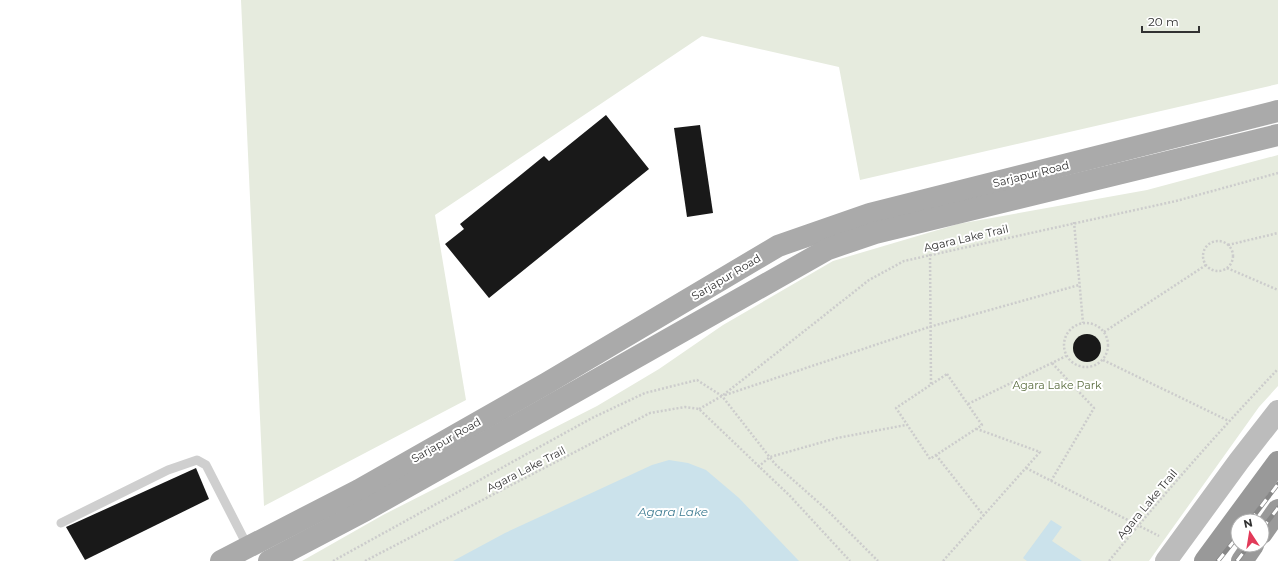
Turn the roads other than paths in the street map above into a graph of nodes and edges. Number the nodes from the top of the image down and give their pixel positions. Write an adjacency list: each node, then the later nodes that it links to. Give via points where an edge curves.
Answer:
1 (1278, 111): 8 (main road, Sarjapur Road, via 870,214 778,246 514,402 358,490)
2 (1278, 135): 10 (main road, Sarjapur Road, via 875,233 828,249 373,506)
3 (1278, 411): 9 (street)
4 (1278, 462): 12 (highway)
5 (1278, 510): 6 (highway)
6 (1270, 522)
7 (61, 523): 8 (lane, via 168,470 197,460 206,465)
8 (255, 544): 10 (main road); 11 (main road, Sarjapur Road)
9 (1172, 553)
10 (270, 560)
11 (221, 561)
12 (1205, 561)

